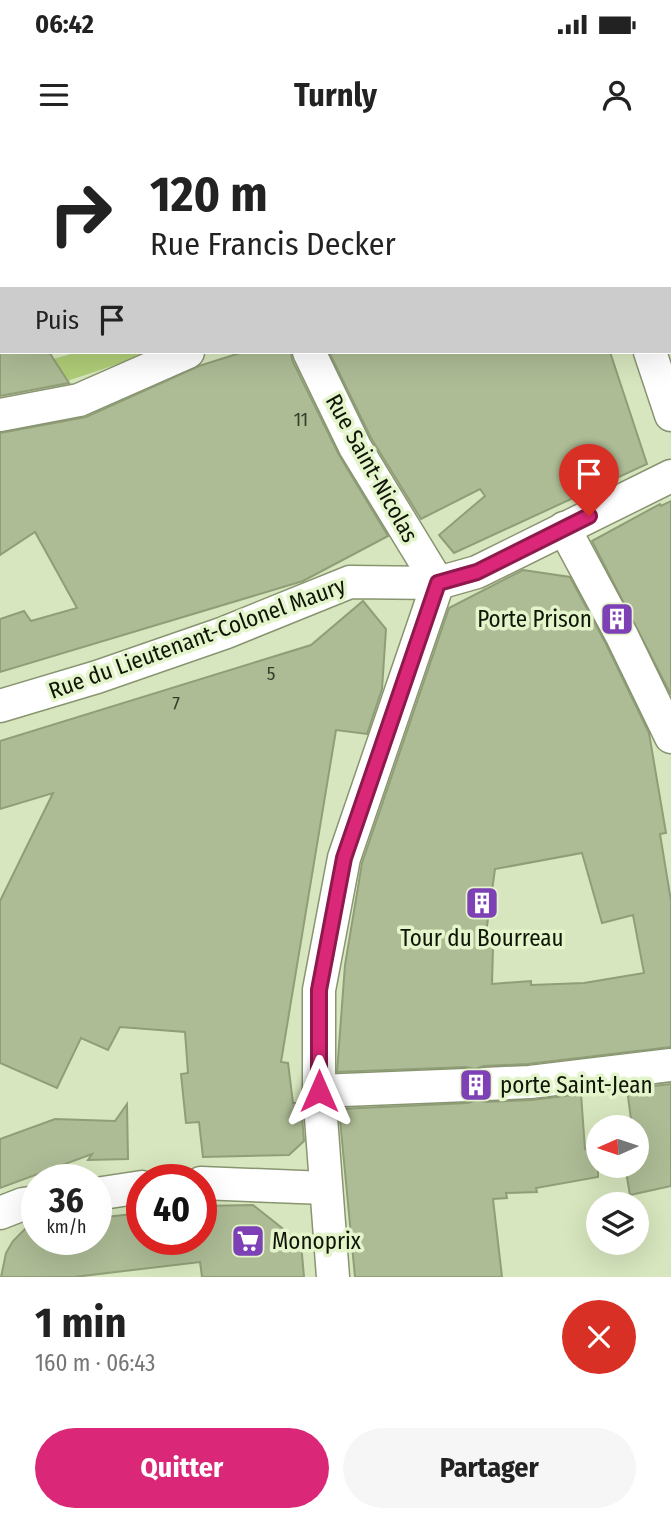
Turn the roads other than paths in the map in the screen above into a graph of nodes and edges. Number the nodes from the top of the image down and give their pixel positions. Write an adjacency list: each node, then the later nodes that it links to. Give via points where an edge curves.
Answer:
1 (183, 354): 4 (street, via 79,400)
2 (310, 354): 8 (street, Rue Saint-Nicolas, via 355,447)
3 (651, 354): 5 (street)
4 (0, 415)
5 (671, 415)
6 (671, 476): 7 (street, Rue du Lieutenant-Colonel Maury)
7 (564, 528): 8 (street, Rue du Lieutenant-Colonel Maury, via 477,572); 10 (street)
8 (438, 583): 9 (street, Rue du Lieutenant-Colonel Maury, via 350,582 224,633); 12 (street, via 344,858 319,990)
9 (0, 706)
10 (671, 737)
11 (671, 1065): 12 (street, via 530,1082)
12 (319, 1091): 14 (street)
13 (217, 1184): 14 (street)
14 (325, 1188): 17 (street)
15 (21, 1205): 16 (street)
16 (0, 1213)
17 (333, 1277)

